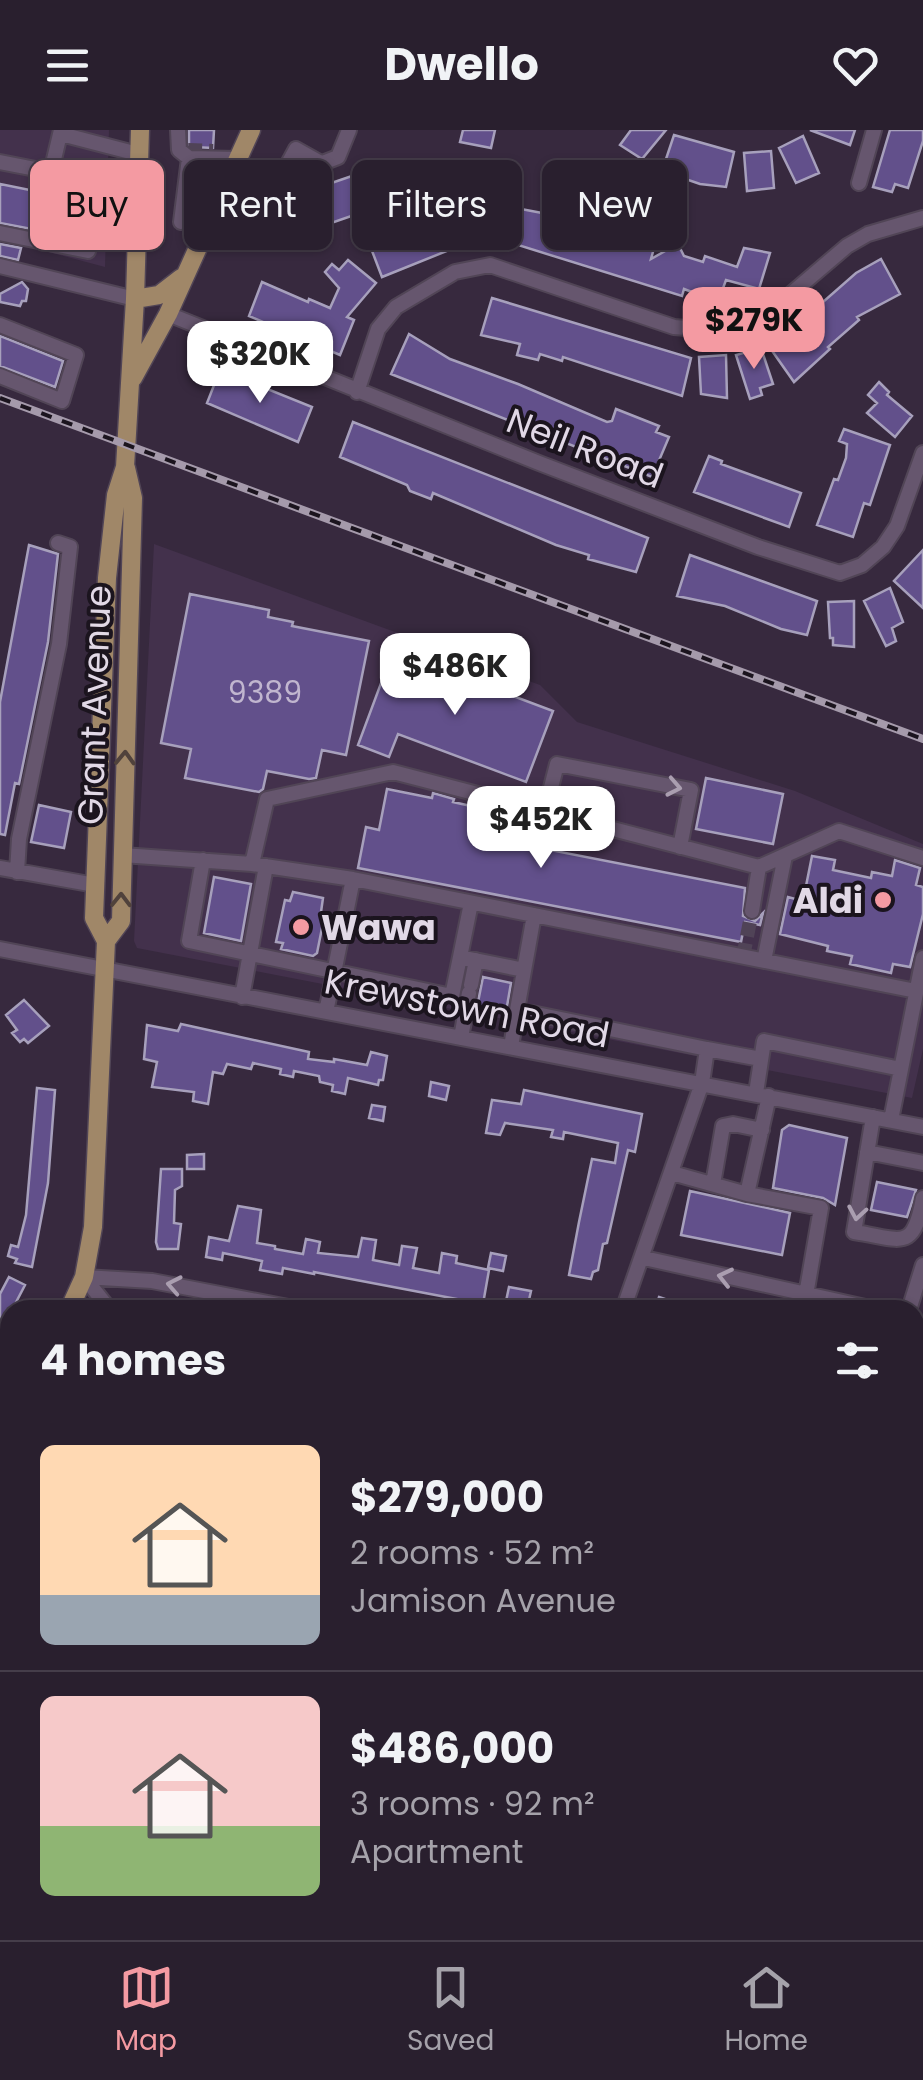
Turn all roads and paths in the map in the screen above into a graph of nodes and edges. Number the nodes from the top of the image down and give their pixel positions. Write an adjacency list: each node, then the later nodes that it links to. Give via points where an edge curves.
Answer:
1 (84, 130): 7 (street)
2 (140, 130): 10 (main road, Grant Avenue)
3 (178, 130): 9 (street)
4 (250, 130): 11 (main road)
5 (349, 130): 13 (street, via 338,157)
6 (874, 130): 16 (street)
7 (61, 132): 10 (street); 12 (street)
8 (213, 151): 11 (street)
9 (186, 153): 11 (street); 18 (street)
10 (138, 154): 23 (main road, Grant Avenue)
11 (239, 156): 22 (main road)
12 (53, 160)
13 (330, 160)
14 (0, 162): 15 (street)
15 (30, 168)
16 (858, 183)
17 (923, 218): 28 (street, via 868,234 779,304 712,330 674,327 490,266 456,272 396,306 378,330)
18 (182, 222)
19 (0, 232): 20 (street)
20 (30, 238)
21 (0, 266): 23 (street)
22 (188, 270): 23 (main road, via 173,287); 24 (main road)
23 (136, 299): 27 (main road, Grant Avenue)
24 (168, 314): 27 (main road); 28 (street, Neil Road)
25 (0, 325): 26 (street, via 76,355 62,401)
26 (0, 376)
27 (130, 383): 30 (main road, Grant Avenue)
28 (357, 392): 29 (street, Neil Road, via 758,547 840,572 862,565 898,526)
29 (923, 453)
30 (126, 467): 34 (main road, Grant Avenue, one-way to 30, via 134,498); 43 (main road, Grant Avenue, via 116,494 106,578)
31 (58, 543): 41 (street, via 70,547 59,644)
32 (545, 811): 33 (street); 33 (street, one-way to 33, via 557,764 692,790); 38 (street, via 393,772 266,799)
33 (680, 846): 39 (street)
34 (122, 855): 37 (street); 47 (main road, Grant Avenue, one-way to 34, via 120,922)
35 (785, 856): 36 (street, via 839,832); 39 (street); 53 (street)
36 (923, 858)
37 (203, 860): 38 (street); 49 (street, via 189,941)
38 (258, 865): 42 (street); 49 (street)
39 (759, 867): 45 (street)
40 (0, 868): 41 (street)
41 (18, 872): 43 (street)
42 (352, 879): 44 (street); 56 (street)
43 (95, 885): 47 (main road, Grant Avenue, via 94,918)
44 (471, 903): 46 (street); 50 (street)
45 (752, 911)
46 (534, 915): 53 (street); 54 (street)
47 (106, 940): 55 (main road, Grant Avenue)
48 (0, 950): 55 (street, Krewstown Road)
49 (250, 954): 56 (street); 58 (street)
50 (460, 957): 52 (street); 56 (street, via 452,996)
51 (923, 958): 57 (street)
52 (476, 960): 54 (street); 61 (street)
53 (764, 961): 57 (street)
54 (524, 970): 59 (street)
55 (105, 972): 58 (street, Krewstown Road); 80 (main road, Grant Avenue, via 96,1184)
56 (334, 972): 60 (street)
57 (916, 991): 65 (street)
58 (242, 997): 60 (street, Krewstown Road)
59 (518, 1010): 62 (street); 63 (street)
60 (326, 1012): 61 (street, Krewstown Road)
61 (461, 1038): 62 (street, Krewstown Road)
62 (511, 1047): 66 (street, Krewstown Road)
63 (708, 1049): 64 (street); 66 (street)
64 (761, 1059): 65 (street, via 764,1041); 67 (street)
65 (901, 1069): 69 (street)
66 (702, 1083): 67 (street, Krewstown Road); 74 (street)
67 (762, 1095): 68 (street, Krewstown Road); 71 (street)
68 (874, 1117): 69 (street, Krewstown Road); 72 (street)
69 (891, 1120): 70 (street, Krewstown Road)
70 (923, 1127)
71 (762, 1130): 75 (street, via 722,1126); 76 (street)
72 (867, 1152): 73 (street); 77 (street, one-way to 77, via 854,1232 910,1236 918,1229)
73 (923, 1163)
74 (672, 1173): 75 (street); 78 (street)
75 (713, 1184): 76 (street)
76 (747, 1194): 81 (street, via 821,1208)
77 (923, 1198)
78 (644, 1258): 81 (street, one-way to 78); 85 (street)
79 (923, 1265): 87 (street)
80 (84, 1277): 82 (main road, Grant Avenue); 83 (street); 84 (street, one-way to 80, via 152,1281)
81 (806, 1295): 86 (street)
82 (74, 1300)
83 (102, 1300)
84 (252, 1300)
85 (627, 1300)
86 (823, 1300)
87 (913, 1300)

